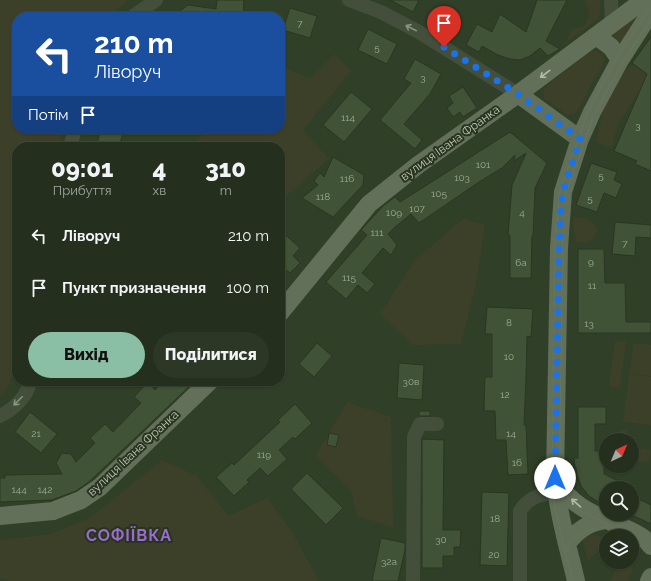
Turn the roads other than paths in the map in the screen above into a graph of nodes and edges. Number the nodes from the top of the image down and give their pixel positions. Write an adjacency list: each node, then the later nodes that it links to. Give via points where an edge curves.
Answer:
1 (156, 0): 5 (street)
2 (349, 0): 10 (street, one-way to 2, via 419,32)
3 (611, 0): 7 (street)
4 (644, 0): 7 (main road, вулиця Івана Франка)
5 (139, 12)
6 (651, 12): 9 (main road)
7 (612, 24): 8 (main road, вулиця Івана Франка)
8 (596, 36): 9 (main road, via 611,47); 10 (main road, вулиця Івана Франка, one-way to 10)
9 (620, 60): 11 (main road)
10 (518, 94): 11 (main road); 12 (main road, вулиця Івана Франка, via 418,165 369,204)
11 (580, 139): 17 (main road, via 563,192 561,207)
12 (285, 307)
13 (29, 386): 15 (street, one-way to 15, via 21,399)
14 (205, 386): 18 (main road, вулиця Івана Франка, via 100,487 81,500 53,511)
15 (0, 416)
16 (437, 424): 25 (street, via 420,424 414,437)
17 (556, 486): 19 (main road, one-way to 17, via 578,505); 22 (main road); 26 (street, via 546,494 531,498 520,511)
18 (0, 516)
19 (599, 517)
20 (601, 521): 22 (main road, via 590,524)
21 (607, 521): 23 (main road, via 638,534)
22 (567, 544): 27 (main road)
23 (651, 546)
24 (651, 577): 28 (main road)
25 (413, 581)
26 (520, 581)
27 (576, 581)
28 (649, 581)

